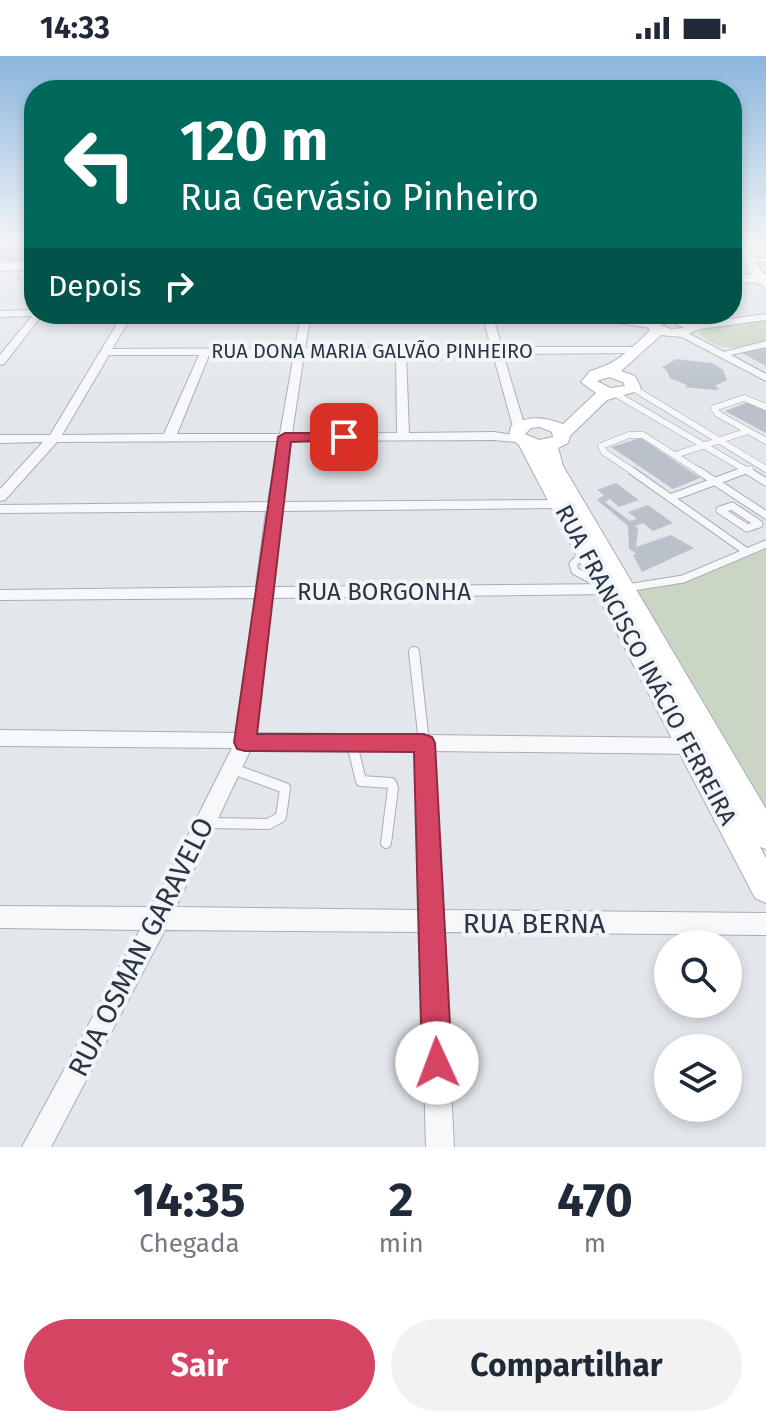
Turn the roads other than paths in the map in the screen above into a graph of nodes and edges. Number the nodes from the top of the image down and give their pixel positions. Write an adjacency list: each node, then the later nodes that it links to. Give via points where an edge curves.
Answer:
1 (0, 314): 2 (street)
2 (24, 314)
3 (766, 317): 4 (street)
4 (742, 320)
5 (28, 324): 14 (street)
6 (122, 324): 15 (street)
7 (304, 324): 17 (street, RUA OSMAN GARAVELO)
8 (490, 324): 12 (street)
9 (671, 324): 10 (street); 13 (street); 19 (street); 22 (street); 23 (street)
10 (712, 324)
11 (766, 344): 19 (street)
12 (498, 350): 13 (street, RUA DONA MARIA GALVÃO PINHEIRO); 18 (street, RUA DONA MARIA GALVÃO PINHEIRO); 30 (street)
13 (639, 350): 23 (street)
14 (4, 352): 20 (street)
15 (105, 352): 16 (street, RUA DONA MARIA GALVÃO PINHEIRO); 33 (street)
16 (205, 352): 17 (street, RUA DONA MARIA GALVÃO PINHEIRO); 34 (street)
17 (300, 352): 18 (street, RUA DONA MARIA GALVÃO PINHEIRO); 31 (street, RUA OSMAN GARAVELO)
18 (401, 352): 32 (street)
19 (728, 353): 21 (street)
20 (0, 362)
21 (766, 372)
22 (766, 378)
23 (623, 379): 24 (street, via 592,376); 25 (street); 27 (lane)
24 (590, 385): 25 (street); 30 (street, via 583,398)
25 (612, 393): 28 (lane); 30 (street)
26 (766, 407): 29 (lane, via 744,398 714,408)
27 (684, 419): 28 (lane); 36 (lane)
28 (670, 423): 38 (lane)
29 (748, 431): 36 (lane); 37 (lane)
30 (535, 435): 32 (street); 46 (street, RUA FRANCISCO INÁCIO FERREIRA); 55 (street, RUA FRANCISCO INÁCIO FERREIRA)
31 (285, 437): 32 (street); 34 (street); 47 (street, RUA OSMAN GARAVELO)
32 (403, 437)
33 (54, 438): 34 (street); 35 (street); 44 (street)
34 (169, 438)
35 (0, 439)
36 (720, 440): 38 (lane); 40 (lane)
37 (766, 441)
38 (706, 445): 39 (lane); 41 (lane)
39 (675, 455): 42 (lane); 45 (lane, via 640,434 601,447)
40 (764, 466): 41 (lane)
41 (747, 470): 42 (lane); 43 (lane)
42 (716, 482): 45 (lane); 49 (lane)
43 (766, 482)
44 (0, 497)
45 (670, 498): 53 (lane)
46 (558, 504): 47 (street); 55 (street, RUA FRANCISCO INÁCIO FERREIRA)
47 (274, 505): 48 (street); 56 (street, RUA OSMAN GARAVELO)
48 (0, 509)
49 (757, 509): 50 (lane); 51 (lane)
50 (745, 514): 50 (lane, via 732,506 720,510 747,528 759,524)
51 (766, 515)
52 (766, 544): 53 (lane)
53 (751, 550): 54 (lane); 55 (lane, via 683,579)
54 (766, 556)
55 (610, 587): 56 (street, RUA BORGONHA); 63 (street, RUA FRANCISCO INÁCIO FERREIRA)
56 (262, 593): 57 (street, RUA BORGONHA); 61 (street, RUA OSMAN GARAVELO)
57 (0, 595)
58 (414, 652): 60 (lane)
59 (0, 738): 61 (street)
60 (424, 743): 62 (street); 63 (street); 71 (street)
61 (244, 744): 62 (street); 64 (street, RUA OSMAN GARAVELO)
62 (352, 744): 67 (lane, via 361,781 391,783 393,788)
63 (702, 746): 66 (street, RUA FRANCISCO INÁCIO FERREIRA); 68 (street, RUA FRANCISCO INÁCIO FERREIRA)
64 (232, 768): 65 (street, RUA OSMAN GARAVELO); 65 (lane, via 285,788 281,817 268,824)
65 (205, 823): 70 (street, RUA OSMAN GARAVELO)
66 (766, 836)
67 (386, 843)
68 (766, 888)
69 (0, 917): 70 (street, RUA BERNA)
70 (157, 921): 71 (street, RUA BERNA); 73 (street, RUA OSMAN GARAVELO)
71 (432, 922): 72 (street, RUA BERNA); 74 (street)
72 (766, 924)
73 (36, 1147)
74 (440, 1147)

